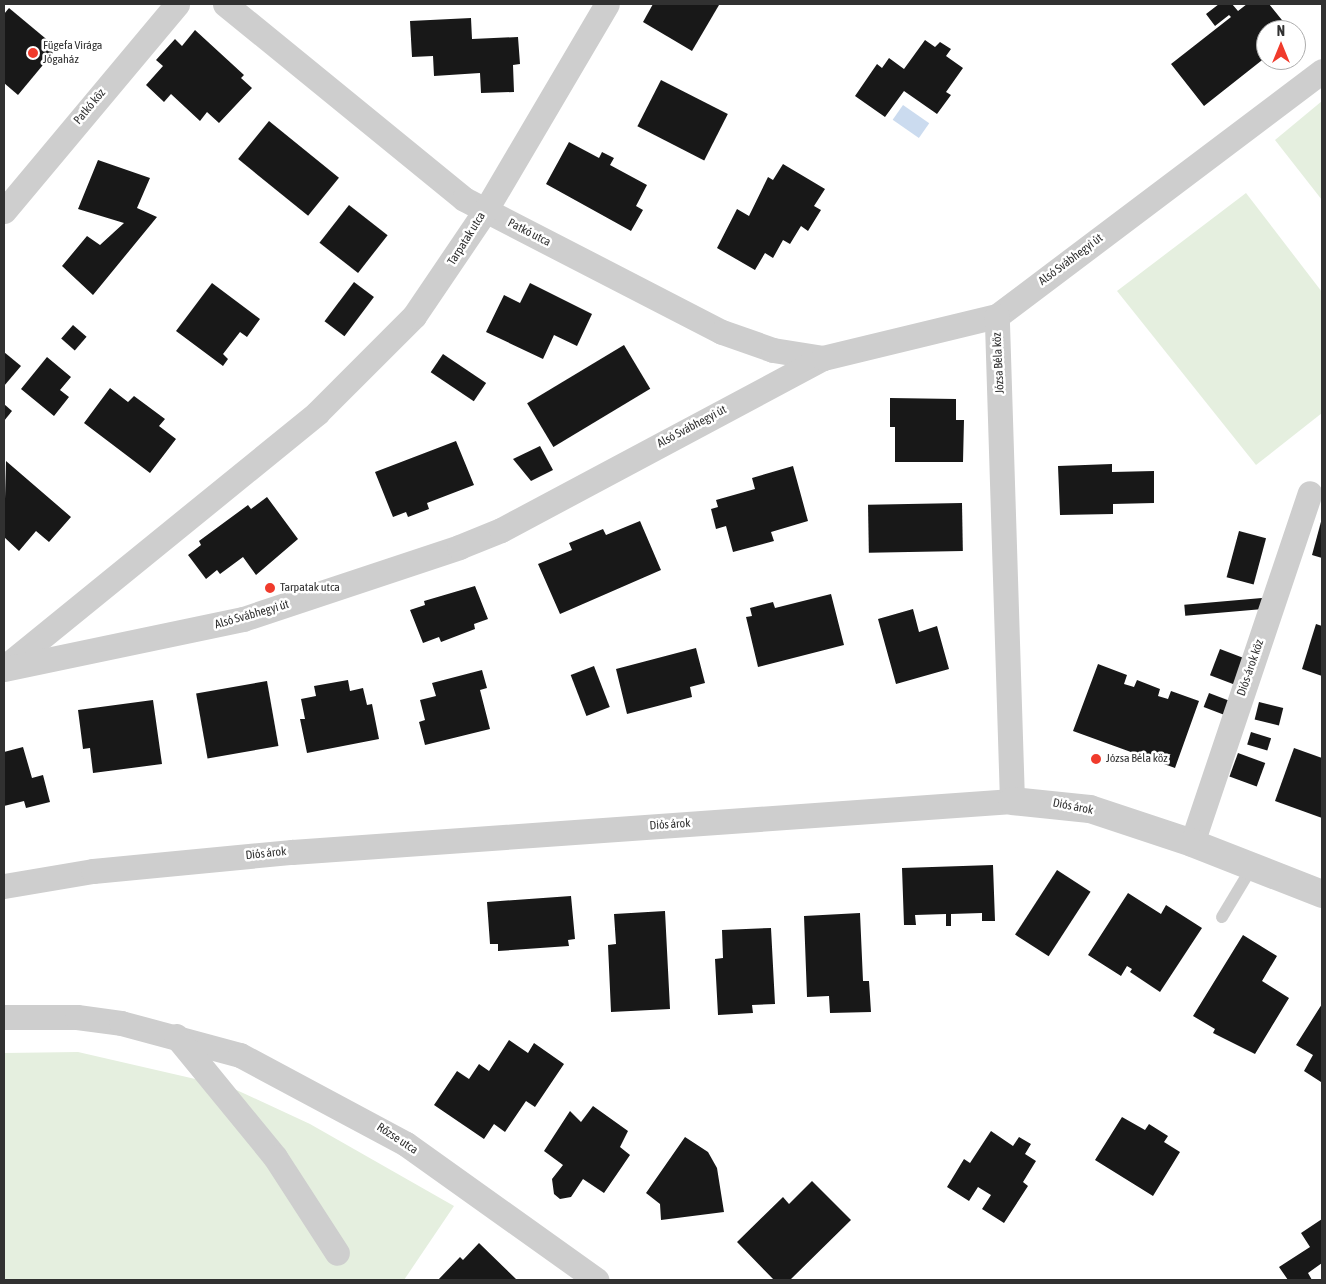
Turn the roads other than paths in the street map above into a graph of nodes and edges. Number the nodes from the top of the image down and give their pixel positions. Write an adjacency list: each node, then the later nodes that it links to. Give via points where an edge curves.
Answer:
1 (177, 4): 5 (street, Patkó köz)
2 (225, 4): 6 (street, Patkó utca, via 464,199)
3 (607, 4): 6 (street, Tarpatak utca)
4 (1322, 71): 7 (street, Alsó Svábhegyi út)
5 (4, 211)
6 (485, 211): 8 (street, Patkó utca, via 722,332 773,350); 10 (street, Tarpatak utca, via 414,316 324,406)
7 (997, 316): 8 (street, Alsó Svábhegyi út); 11 (street, Józsa Béla köz)
8 (823, 358): 10 (street, Alsó Svábhegyi út, via 500,530 459,547 243,620)
9 (1310, 493): 12 (street, Diós-árok köz)
10 (4, 668)
11 (1012, 801): 12 (street, Diós árok, via 1090,809); 14 (street, Diós árok, via 292,852 93,871)
12 (1192, 843): 13 (street, Diós árok)
13 (1252, 867): 15 (street, Diós árok); 16 (lane)
14 (4, 886)
15 (1322, 894)
16 (1222, 917)
17 (4, 1017): 18 (street, Rőzse utca, via 77,1017)
18 (176, 1036): 19 (street, via 275,1157); 20 (street, Rőzse utca, via 240,1055 361,1117)
19 (337, 1253)
20 (597, 1280)

